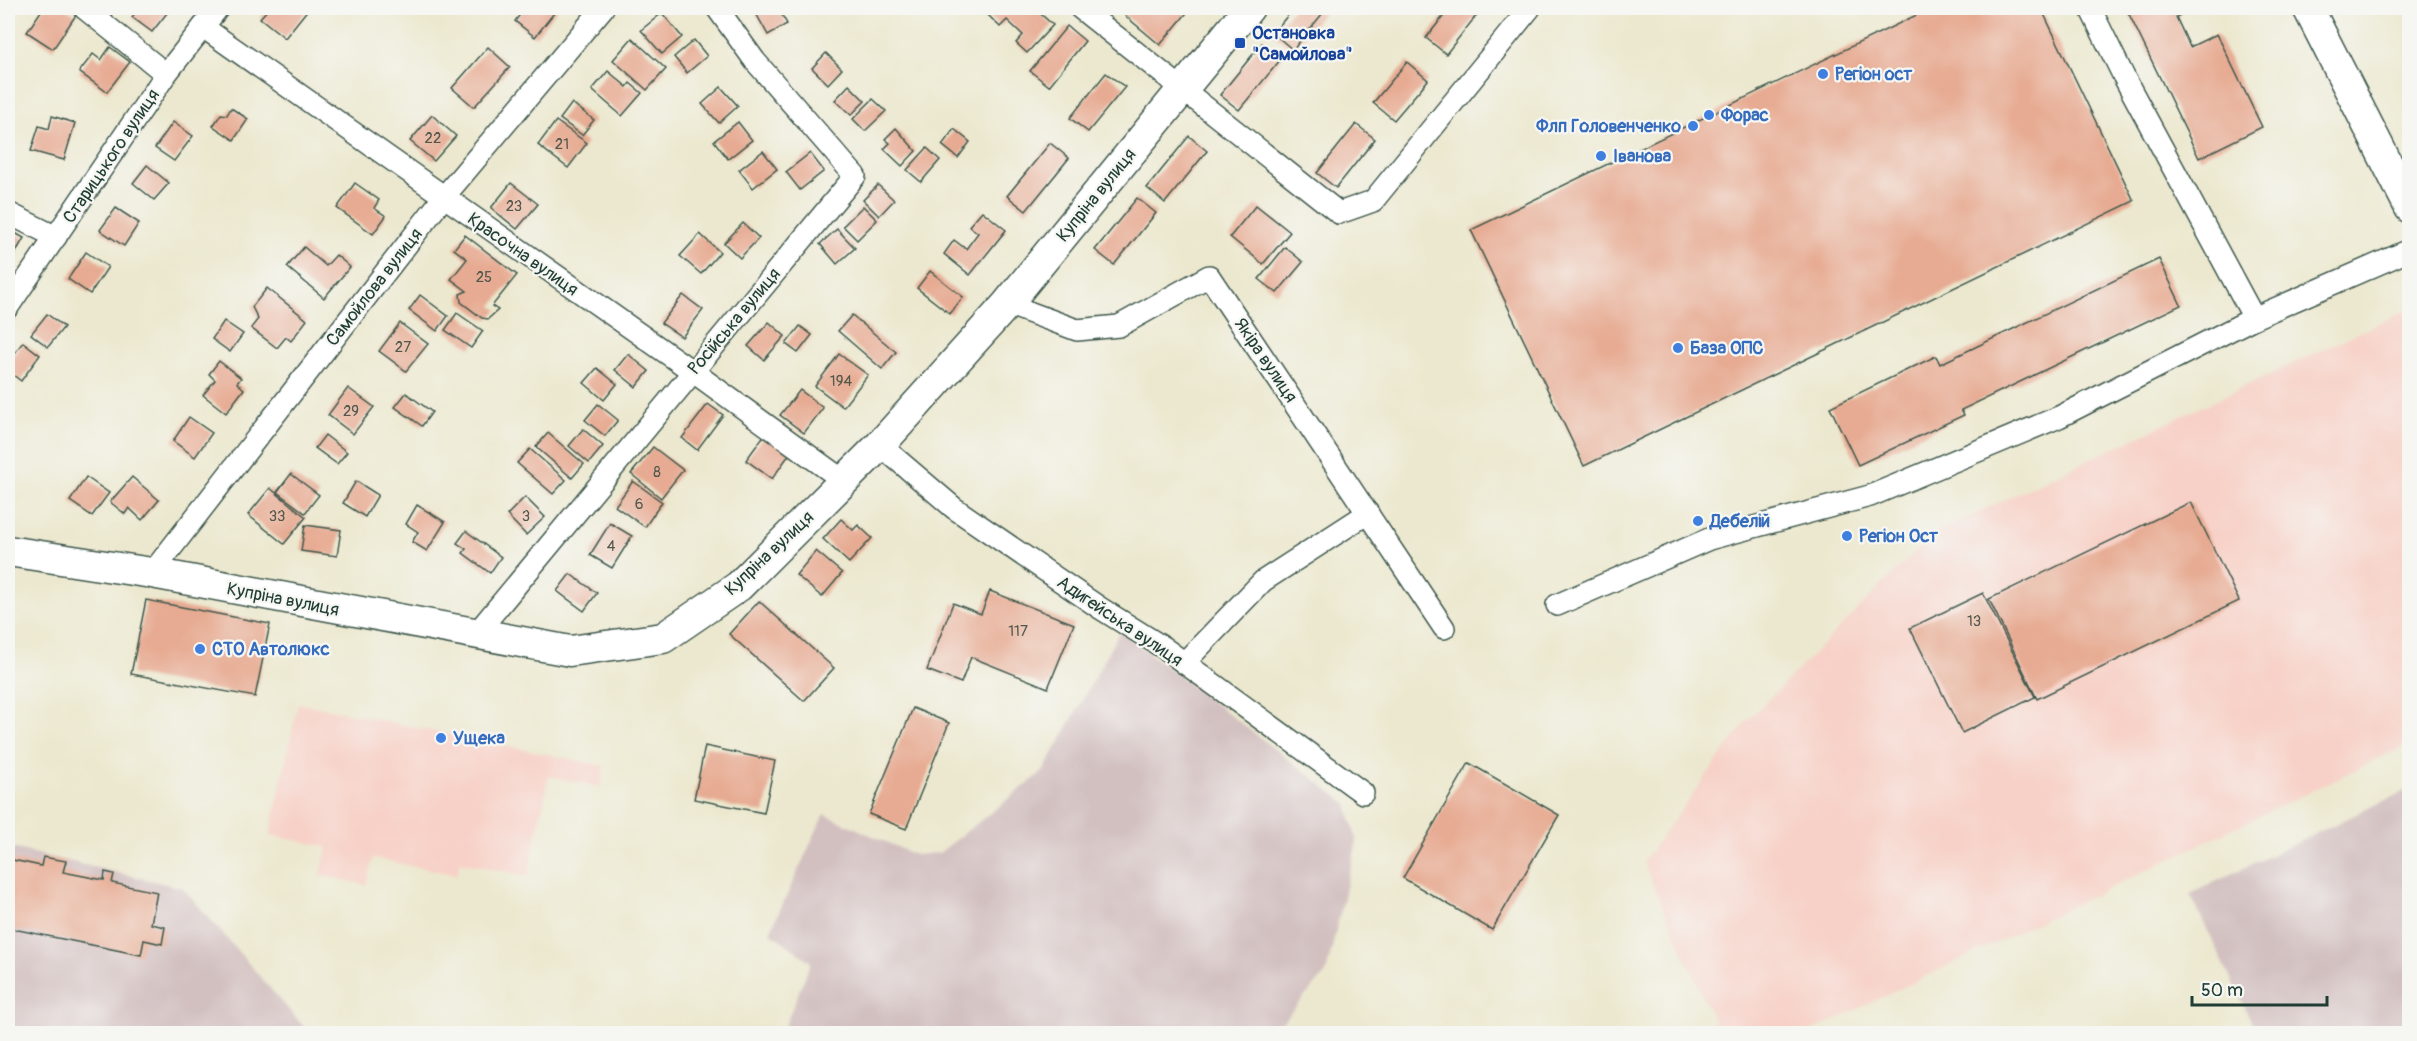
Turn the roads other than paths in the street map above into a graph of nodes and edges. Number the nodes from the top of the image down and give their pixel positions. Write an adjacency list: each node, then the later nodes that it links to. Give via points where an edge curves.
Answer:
1 (84, 8): 11 (street)
2 (218, 8): 10 (street, Старицького вулиця)
3 (603, 8): 13 (street, Самойлова вулиця)
4 (717, 8): 21 (street, Російська вулиця, via 755,61 855,176)
5 (1080, 8): 12 (street)
6 (1249, 8): 12 (main road, Купріна вулиця)
7 (1530, 8): 12 (street, via 1372,201 1339,213)
8 (2090, 8): 20 (street)
9 (2308, 8): 14 (main road)
10 (202, 27): 11 (street, Старицького вулиця); 13 (street, Красочна вулиця)
11 (166, 74): 16 (street, Старицького вулиця)
12 (1182, 90): 18 (main road, Купріна вулиця)
13 (443, 198): 21 (street, Красочна вулиця); 26 (street, Самойлова вулиця)
14 (2409, 208)
15 (8, 213): 16 (street)
16 (56, 237): 19 (street, Старицького вулиця)
17 (2409, 250): 20 (street)
18 (1007, 304): 22 (main road, Купріна вулиця); 24 (street, Якіра вулиця, via 1077,330 1119,326 1209,276)
19 (8, 307)
20 (2254, 318): 27 (street, via 2058,417 1870,496 1709,539)
21 (692, 371): 23 (street, Красочна вулиця); 29 (street, Російська вулиця)
22 (880, 445): 23 (main road, Купріна вулиця); 30 (street, Адигейська вулиця, via 954,508)
23 (844, 481): 29 (main road, Купріна вулиця, via 739,586 663,638 570,651)
24 (1368, 513): 28 (street, Якіра вулиця); 30 (street, via 1263,581)
25 (8, 550): 26 (main road, Купріна вулиця)
26 (152, 573): 29 (main road, Купріна вулиця)
27 (1557, 605)
28 (1444, 628)
29 (475, 635)
30 (1184, 663): 31 (street, Адигейська вулиця)
31 (1364, 793)

